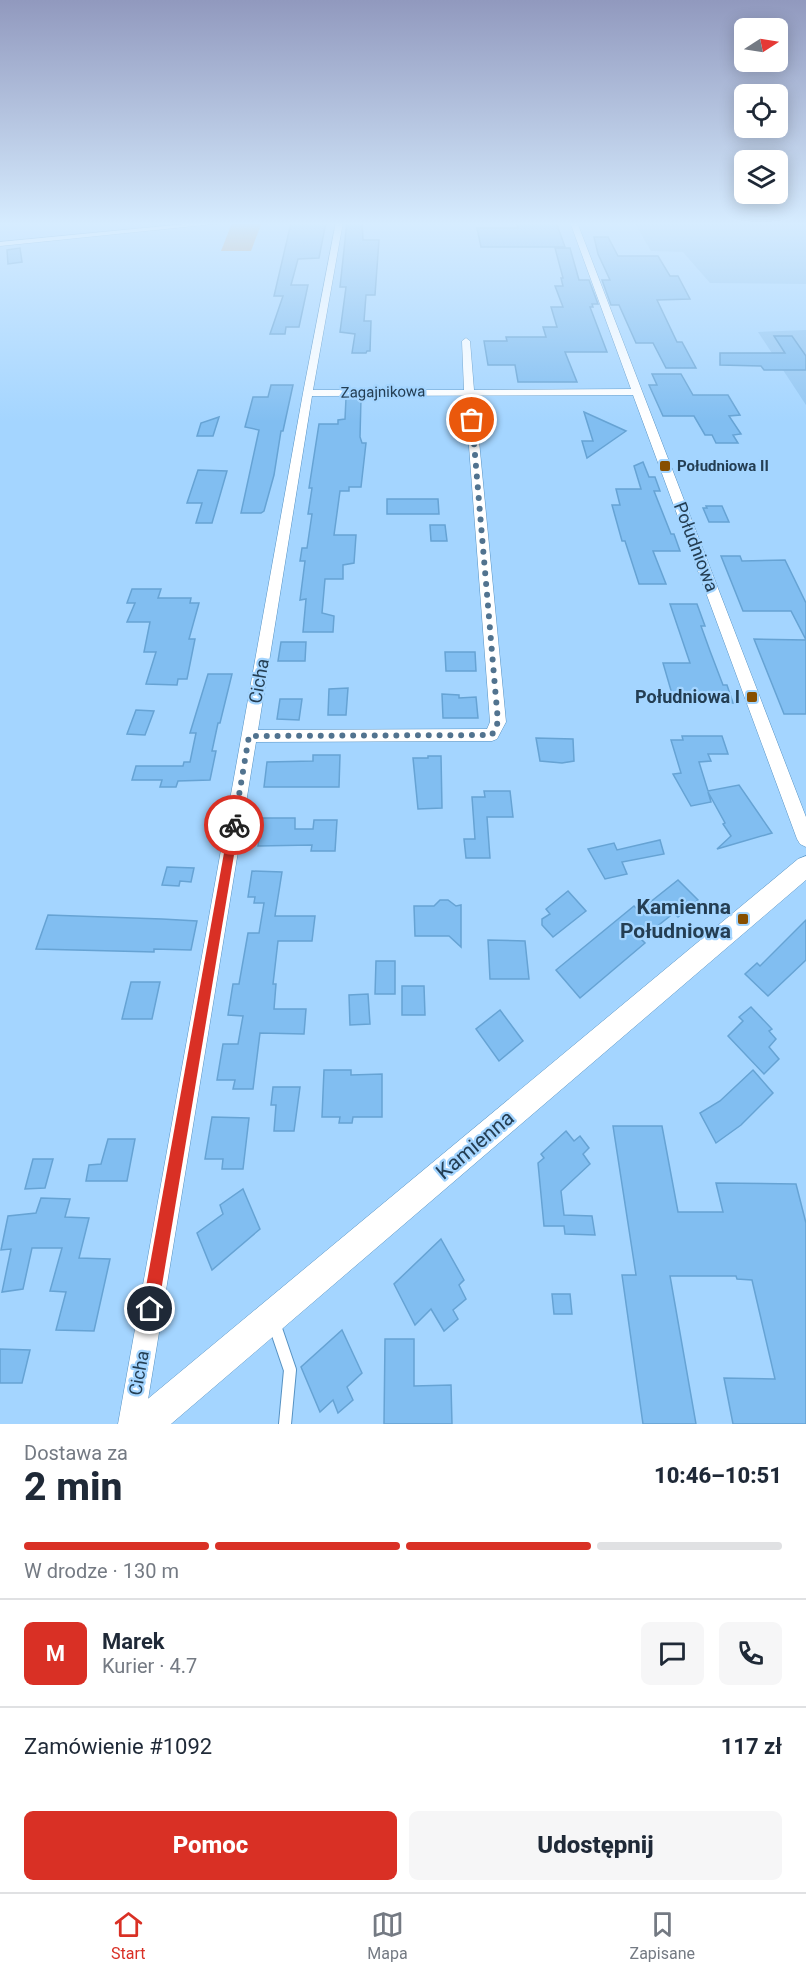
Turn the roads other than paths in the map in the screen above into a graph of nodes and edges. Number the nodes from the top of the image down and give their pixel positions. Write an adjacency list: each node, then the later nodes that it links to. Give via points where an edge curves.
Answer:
1 (328, 288): 6 (street, Cicha)
2 (598, 288): 5 (street, Południowa)
3 (466, 341): 4 (street)
4 (469, 391): 5 (street, Zagajnikowa); 6 (street, Zagajnikowa)
5 (638, 392): 9 (street, Południowa)
6 (308, 393): 8 (street, Cicha)
7 (472, 420): 8 (street, via 496,730 492,735)
8 (249, 736): 12 (street, Cicha)
9 (806, 839)
10 (806, 866): 11 (street, Kamienna)
11 (271, 1316): 13 (street, Kamienna); 14 (lane, via 290,1370)
12 (130, 1424)
13 (144, 1424)
14 (285, 1424)

